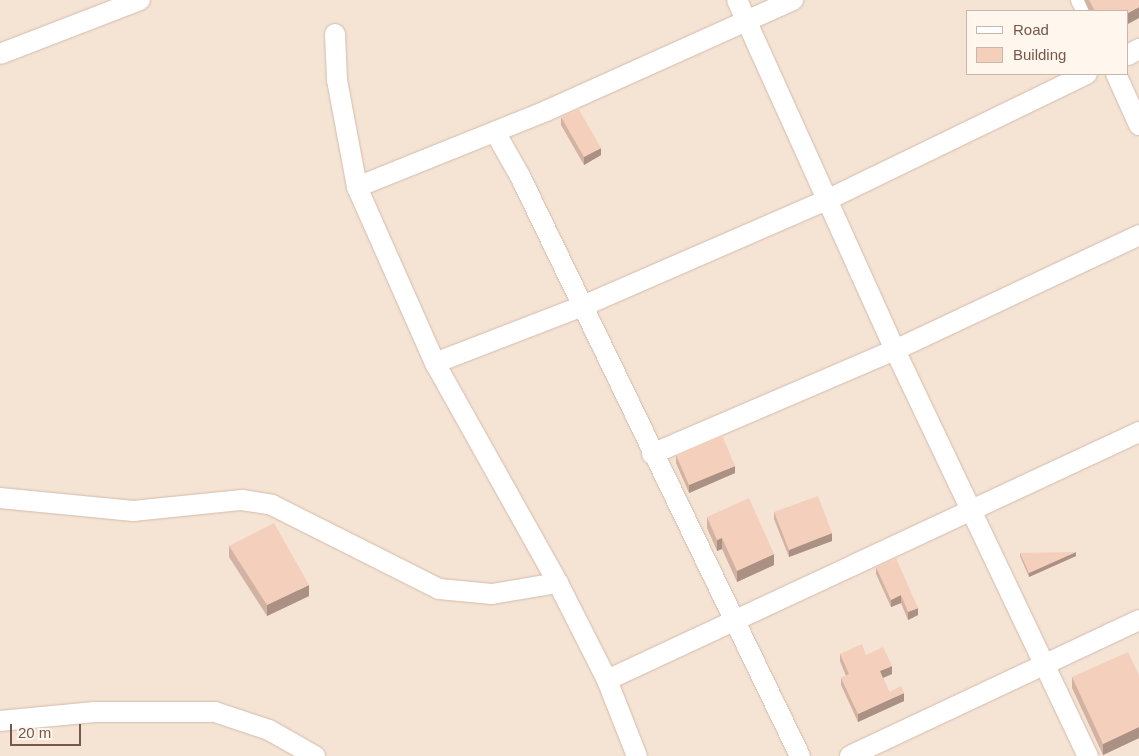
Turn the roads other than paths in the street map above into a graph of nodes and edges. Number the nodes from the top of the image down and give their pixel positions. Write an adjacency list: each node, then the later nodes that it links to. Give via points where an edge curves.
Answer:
1 (140, 0): 4 (street)
2 (737, 0): 5 (street)
3 (793, 0): 5 (street)
4 (113, 4): 7 (street)
5 (746, 22): 11 (street); 13 (street)
6 (335, 34): 12 (street, via 337,80)
7 (0, 54)
8 (1085, 75): 13 (street)
9 (1116, 75): 10 (street)
10 (1139, 125)
11 (495, 132): 12 (street); 15 (street)
12 (357, 187): 17 (street)
13 (827, 200): 15 (street); 16 (street)
14 (1139, 235): 16 (street)
15 (583, 306): 17 (street); 19 (street)
16 (896, 350): 19 (street); 21 (street)
17 (435, 363): 22 (street)
18 (1139, 432): 21 (street)
19 (652, 454): 24 (street)
20 (0, 498): 22 (street, via 132,511 242,500 272,505 350,541 439,589 492,594)
21 (972, 509): 24 (street); 25 (street)
22 (558, 583): 26 (street)
23 (1139, 620): 25 (street)
24 (737, 621): 26 (street); 30 (street)
25 (1045, 663): 31 (street); 32 (street)
26 (607, 680): 29 (street)
27 (0, 721): 28 (street, via 95,712 215,712 269,730)
28 (315, 756)
29 (637, 756)
30 (800, 756)
31 (850, 756)
32 (1088, 756)

